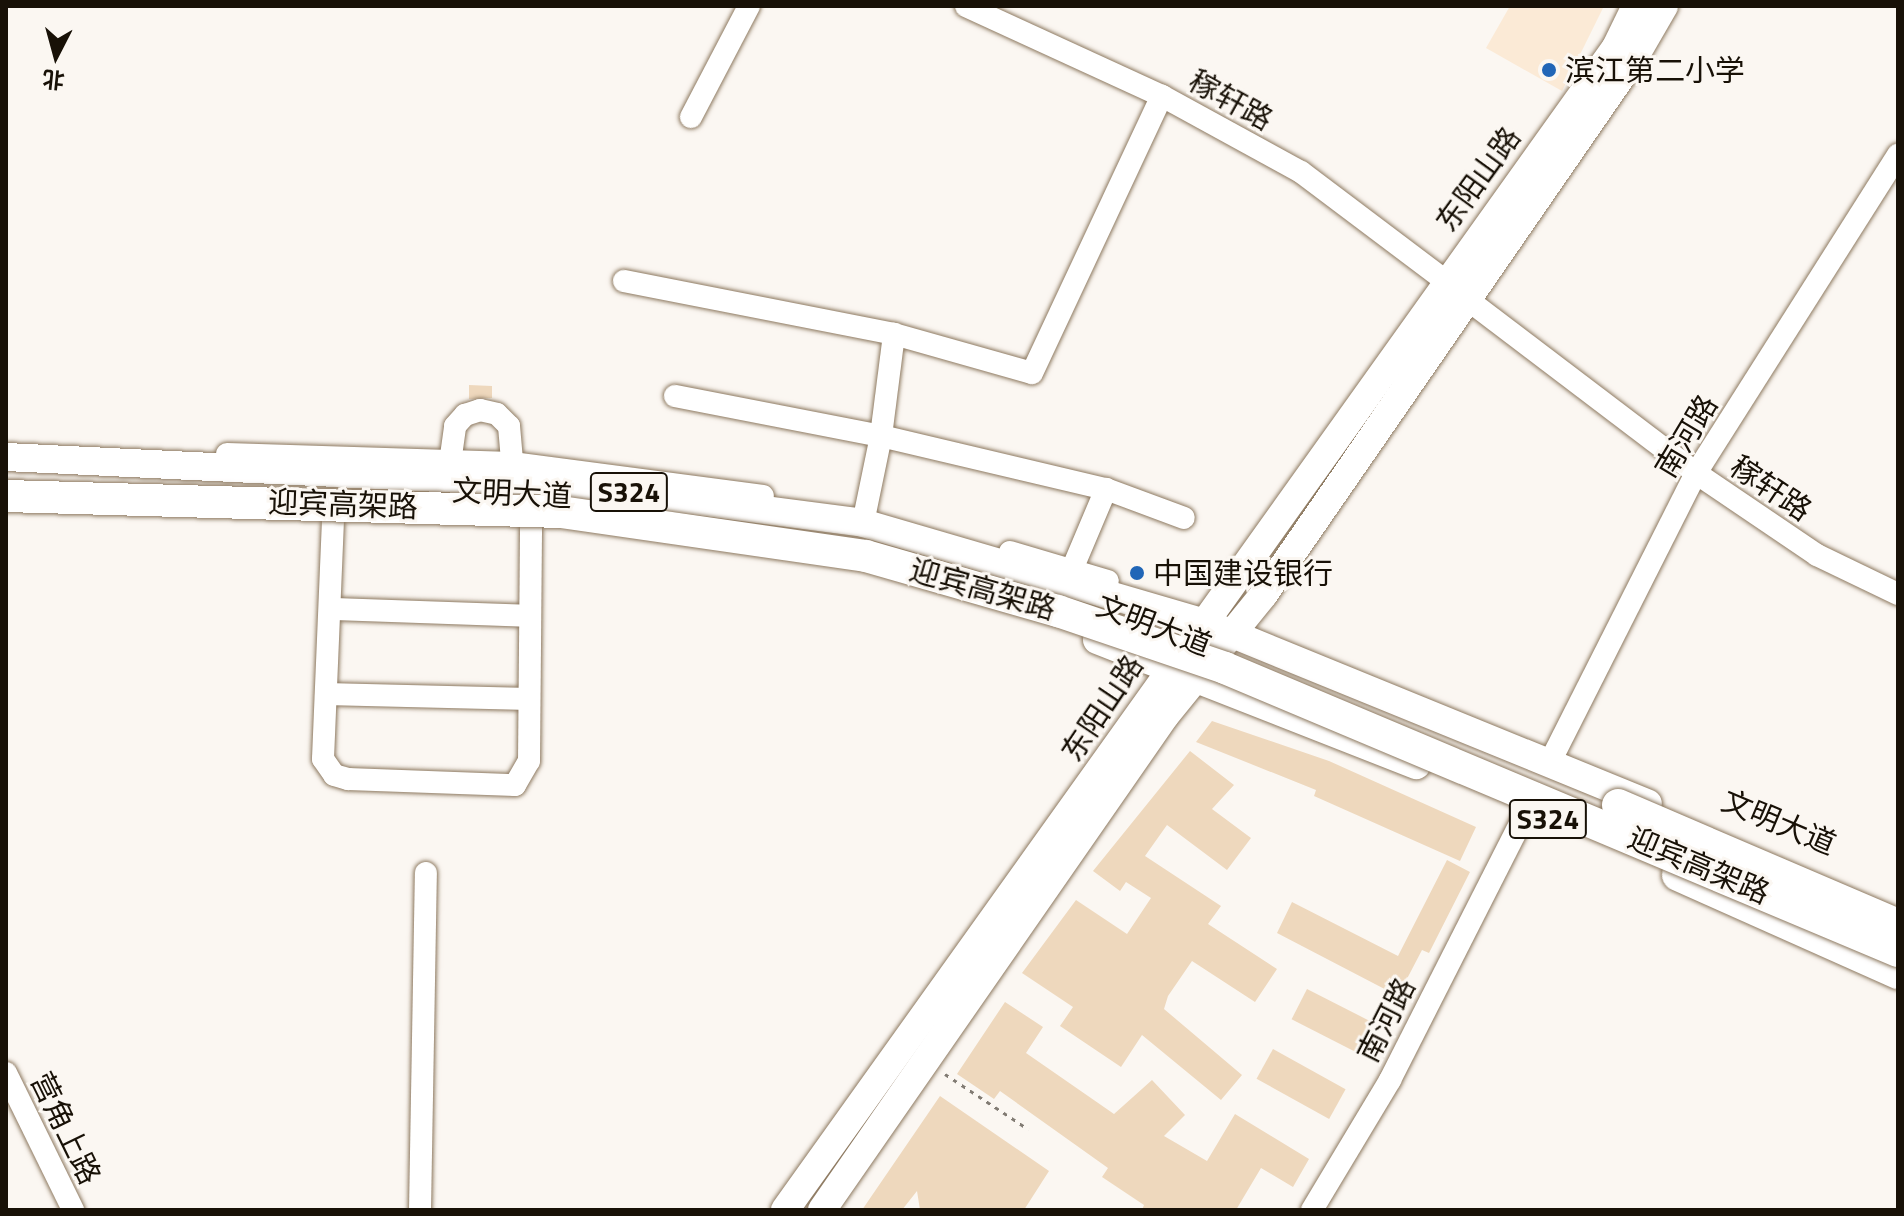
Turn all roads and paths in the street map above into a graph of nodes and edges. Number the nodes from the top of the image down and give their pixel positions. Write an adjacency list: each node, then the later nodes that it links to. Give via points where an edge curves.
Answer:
1 (749, 6): 6 (street)
2 (966, 6): 5 (street, 稼轩路)
3 (1636, 6): 9 (main road, 东阳山路, via 1616,47)
4 (1664, 6): 10 (main road, 东阳山路)
5 (1162, 96): 9 (street, 稼轩路, via 1301,172); 11 (street, via 1032,373)
6 (691, 117)
7 (1898, 155): 17 (street, 南河路)
8 (624, 281): 11 (street)
9 (1447, 282): 30 (main road, 东阳山路)
10 (1468, 300): 17 (street, 稼轩路); 31 (main road, 东阳山路)
11 (894, 334): 13 (street)
12 (675, 396): 13 (street)
13 (881, 436): 19 (street); 22 (street)
14 (6, 456): 15 (street, via 201,453); 22 (main road, 文明大道 / S324, via 564,484)
15 (450, 463): 16 (street); 16 (street, via 455,426 480,410 497,414 509,426)
16 (512, 463): 22 (street)
17 (1696, 473): 27 (street, 稼轩路, via 1817,555); 35 (street, 南河路)
18 (6, 478): 40 (highway, 迎宾高架路, bridge, via 363,485 561,497 870,537 1065,592 1230,649 1566,783)
19 (1106, 489): 23 (street); 26 (street)
20 (6, 496): 41 (highway, 迎宾高架路, bridge, via 561,512 866,556 1058,611 1225,668 1557,803)
21 (6, 510): 24 (main road, 文明大道 / S324)
22 (864, 517): 26 (main road, 文明大道 / S324)
23 (1184, 518)
24 (333, 520): 25 (main road, 文明大道 / S324); 28 (street)
25 (531, 526): 29 (street); 32 (main road, 文明大道 / S324, via 860,568 1055,624)
26 (1070, 574): 30 (main road, 文明大道 / S324)
27 (1898, 594)
28 (331, 609): 29 (street); 33 (street)
29 (530, 616): 34 (street)
30 (1208, 624): 31 (main road, 文明大道 / S324); 32 (main road, 东阳山路)
31 (1235, 635): 32 (main road, 东阳山路); 35 (main road, 文明大道 / S324)
32 (1182, 672): 36 (main road, 文明大道 / S324); 43 (main road, 东阳山路); 48 (main road, 东阳山路, via 1047,848)
33 (326, 694): 34 (street); 34 (street, via 323,759 334,775 515,785 529,761)
34 (529, 699)
35 (1550, 762): 39 (main road, 文明大道 / S324)
36 (1527, 810): 37 (main road, 文明大道 / S324); 50 (street, 南河路, via 1390,1080)
37 (1598, 839): 42 (highway)
38 (426, 873): 47 (street)
39 (1898, 909)
40 (1898, 925)
41 (1898, 951)
42 (1898, 970)
43 (925, 1061): 45 (path); 49 (main road, 东阳山路)
44 (6, 1073): 46 (street, 营角上路)
45 (1028, 1129)
46 (73, 1210)
47 (420, 1210)
48 (785, 1210)
49 (822, 1210)
50 (1312, 1210)

